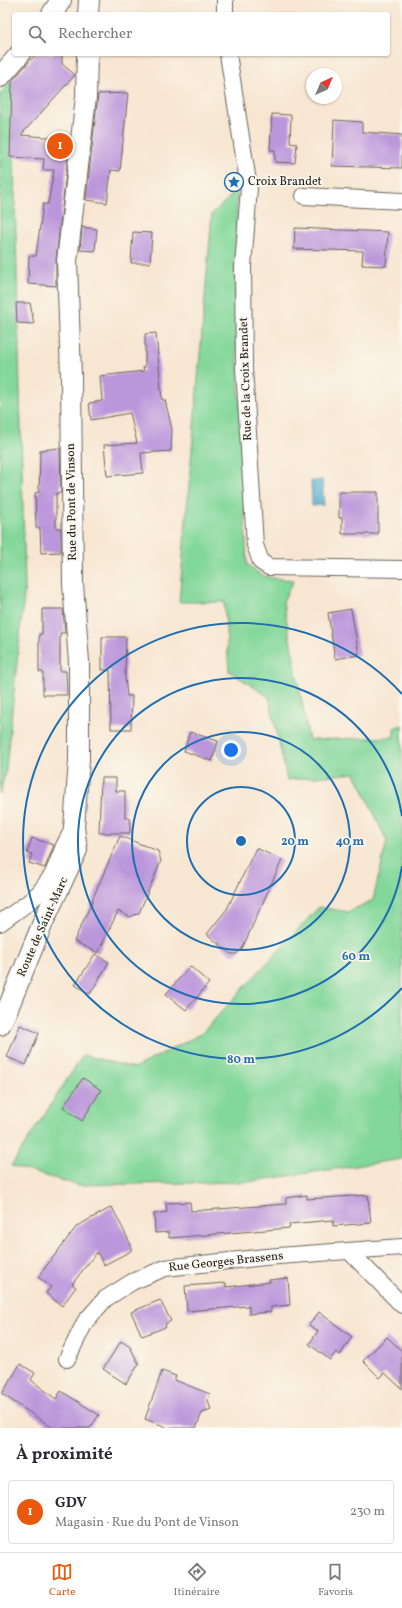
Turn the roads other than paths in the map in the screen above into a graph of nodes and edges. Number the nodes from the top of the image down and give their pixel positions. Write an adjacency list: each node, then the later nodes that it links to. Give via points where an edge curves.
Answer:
1 (61, 0): 4 (street)
2 (89, 0): 5 (street)
3 (225, 0): 6 (street)
4 (53, 12)
5 (88, 12)
6 (225, 12)
7 (18, 56): 10 (street)
8 (87, 56): 14 (street, Rue du Pont de Vinson, via 86,97 67,261 73,584 80,662 79,760)
9 (228, 56): 13 (street, Rue de la Croix Brandet, via 249,188 243,267 244,368 255,545 261,562 269,567)
10 (0, 77)
11 (304, 196): 12 (street)
12 (402, 201)
13 (402, 569)
14 (74, 827): 15 (street, Rue du Pont de Vinson, via 53,874 40,892); 16 (street, Route de Saint-Marc, via 77,850 44,920)
15 (0, 923)
16 (0, 1025)
17 (402, 1247): 18 (street, Rue Georges Brassens)
18 (349, 1251): 19 (street); 20 (street, Rue Georges Brassens, via 165,1268 132,1282 105,1300 85,1322)
19 (402, 1305)
20 (67, 1359)

